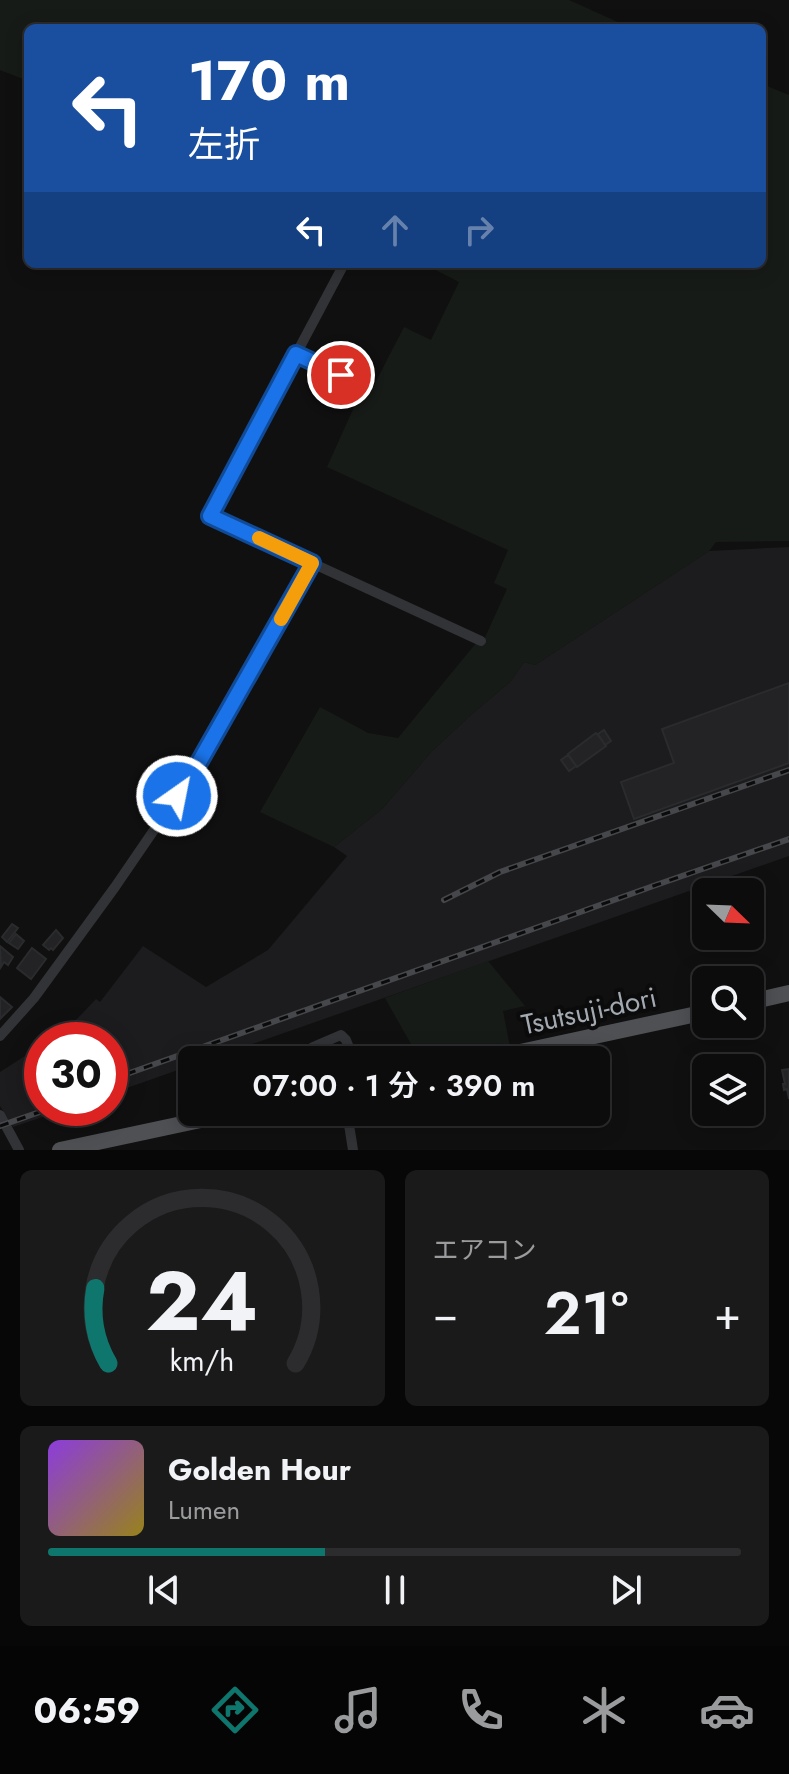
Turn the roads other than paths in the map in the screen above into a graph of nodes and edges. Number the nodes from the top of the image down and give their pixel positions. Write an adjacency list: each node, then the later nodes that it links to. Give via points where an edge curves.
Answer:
1 (342, 268): 2 (street)
2 (296, 354): 3 (street); 4 (street, via 210,516)
3 (364, 385)
4 (312, 563): 5 (street); 9 (street, via 193,773 34,998)
5 (481, 641)
6 (789, 993): 7 (main road)
7 (764, 999)
8 (692, 1015): 12 (main road, Tsutsuji-dori)
9 (0, 1036)
10 (315, 1046): 11 (street, via 341,1035)
11 (348, 1046)
12 (548, 1046)
13 (0, 1115): 16 (street)
14 (178, 1125): 17 (main road)
15 (349, 1126): 18 (street)
16 (19, 1150)
17 (60, 1150)
18 (353, 1150)

